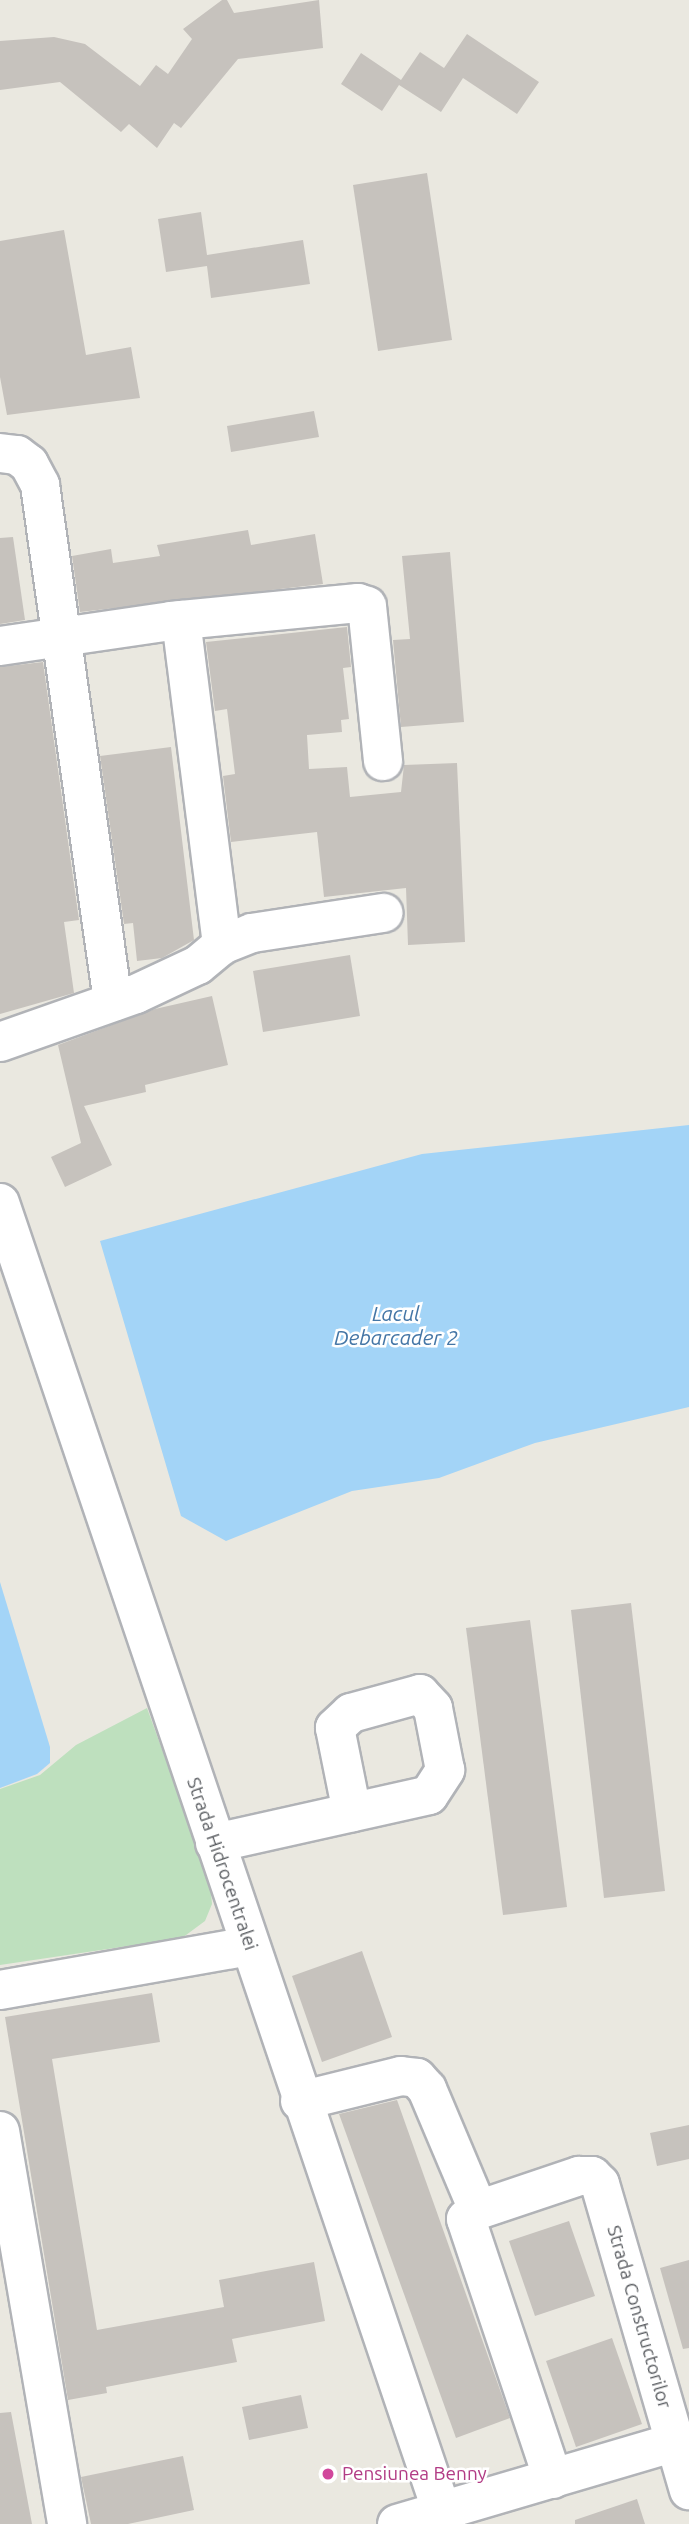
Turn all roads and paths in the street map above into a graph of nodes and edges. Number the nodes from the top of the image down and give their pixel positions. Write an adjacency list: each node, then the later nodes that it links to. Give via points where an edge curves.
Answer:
1 (0, 453): 3 (street, via 17,455 29,464 40,485)
2 (181, 620): 3 (street); 5 (street, via 358,603 367,606); 7 (street)
3 (63, 637): 4 (street); 8 (street)
4 (0, 646)
5 (383, 761)
6 (383, 913): 7 (street, via 252,933)
7 (222, 945): 8 (street, via 198,965)
8 (114, 1002): 9 (street)
9 (0, 1042)
10 (0, 1203): 12 (street, Strada Hidrocentralei)
11 (352, 1812): 12 (street)
12 (215, 1843): 13 (street, Strada Hidrocentralei)
13 (249, 1946): 14 (street); 15 (street, Strada Hidrocentralei)
14 (0, 1990)
15 (300, 2101): 17 (street, via 401,2076 418,2078 428,2089); 22 (street, Strada Hidrocentralei)
16 (0, 2131): 18 (street)
17 (478, 2210): 19 (street, Strada Constructorilor, via 579,2176 592,2176 600,2184); 20 (street, via 466,2219 467,2234)
18 (13, 2302): 23 (street)
19 (675, 2442): 20 (street); 21 (street, Strada Constructorilor)
20 (553, 2479): 22 (street)
21 (689, 2490)
22 (444, 2518): 24 (street)
23 (67, 2524)
24 (397, 2524)

